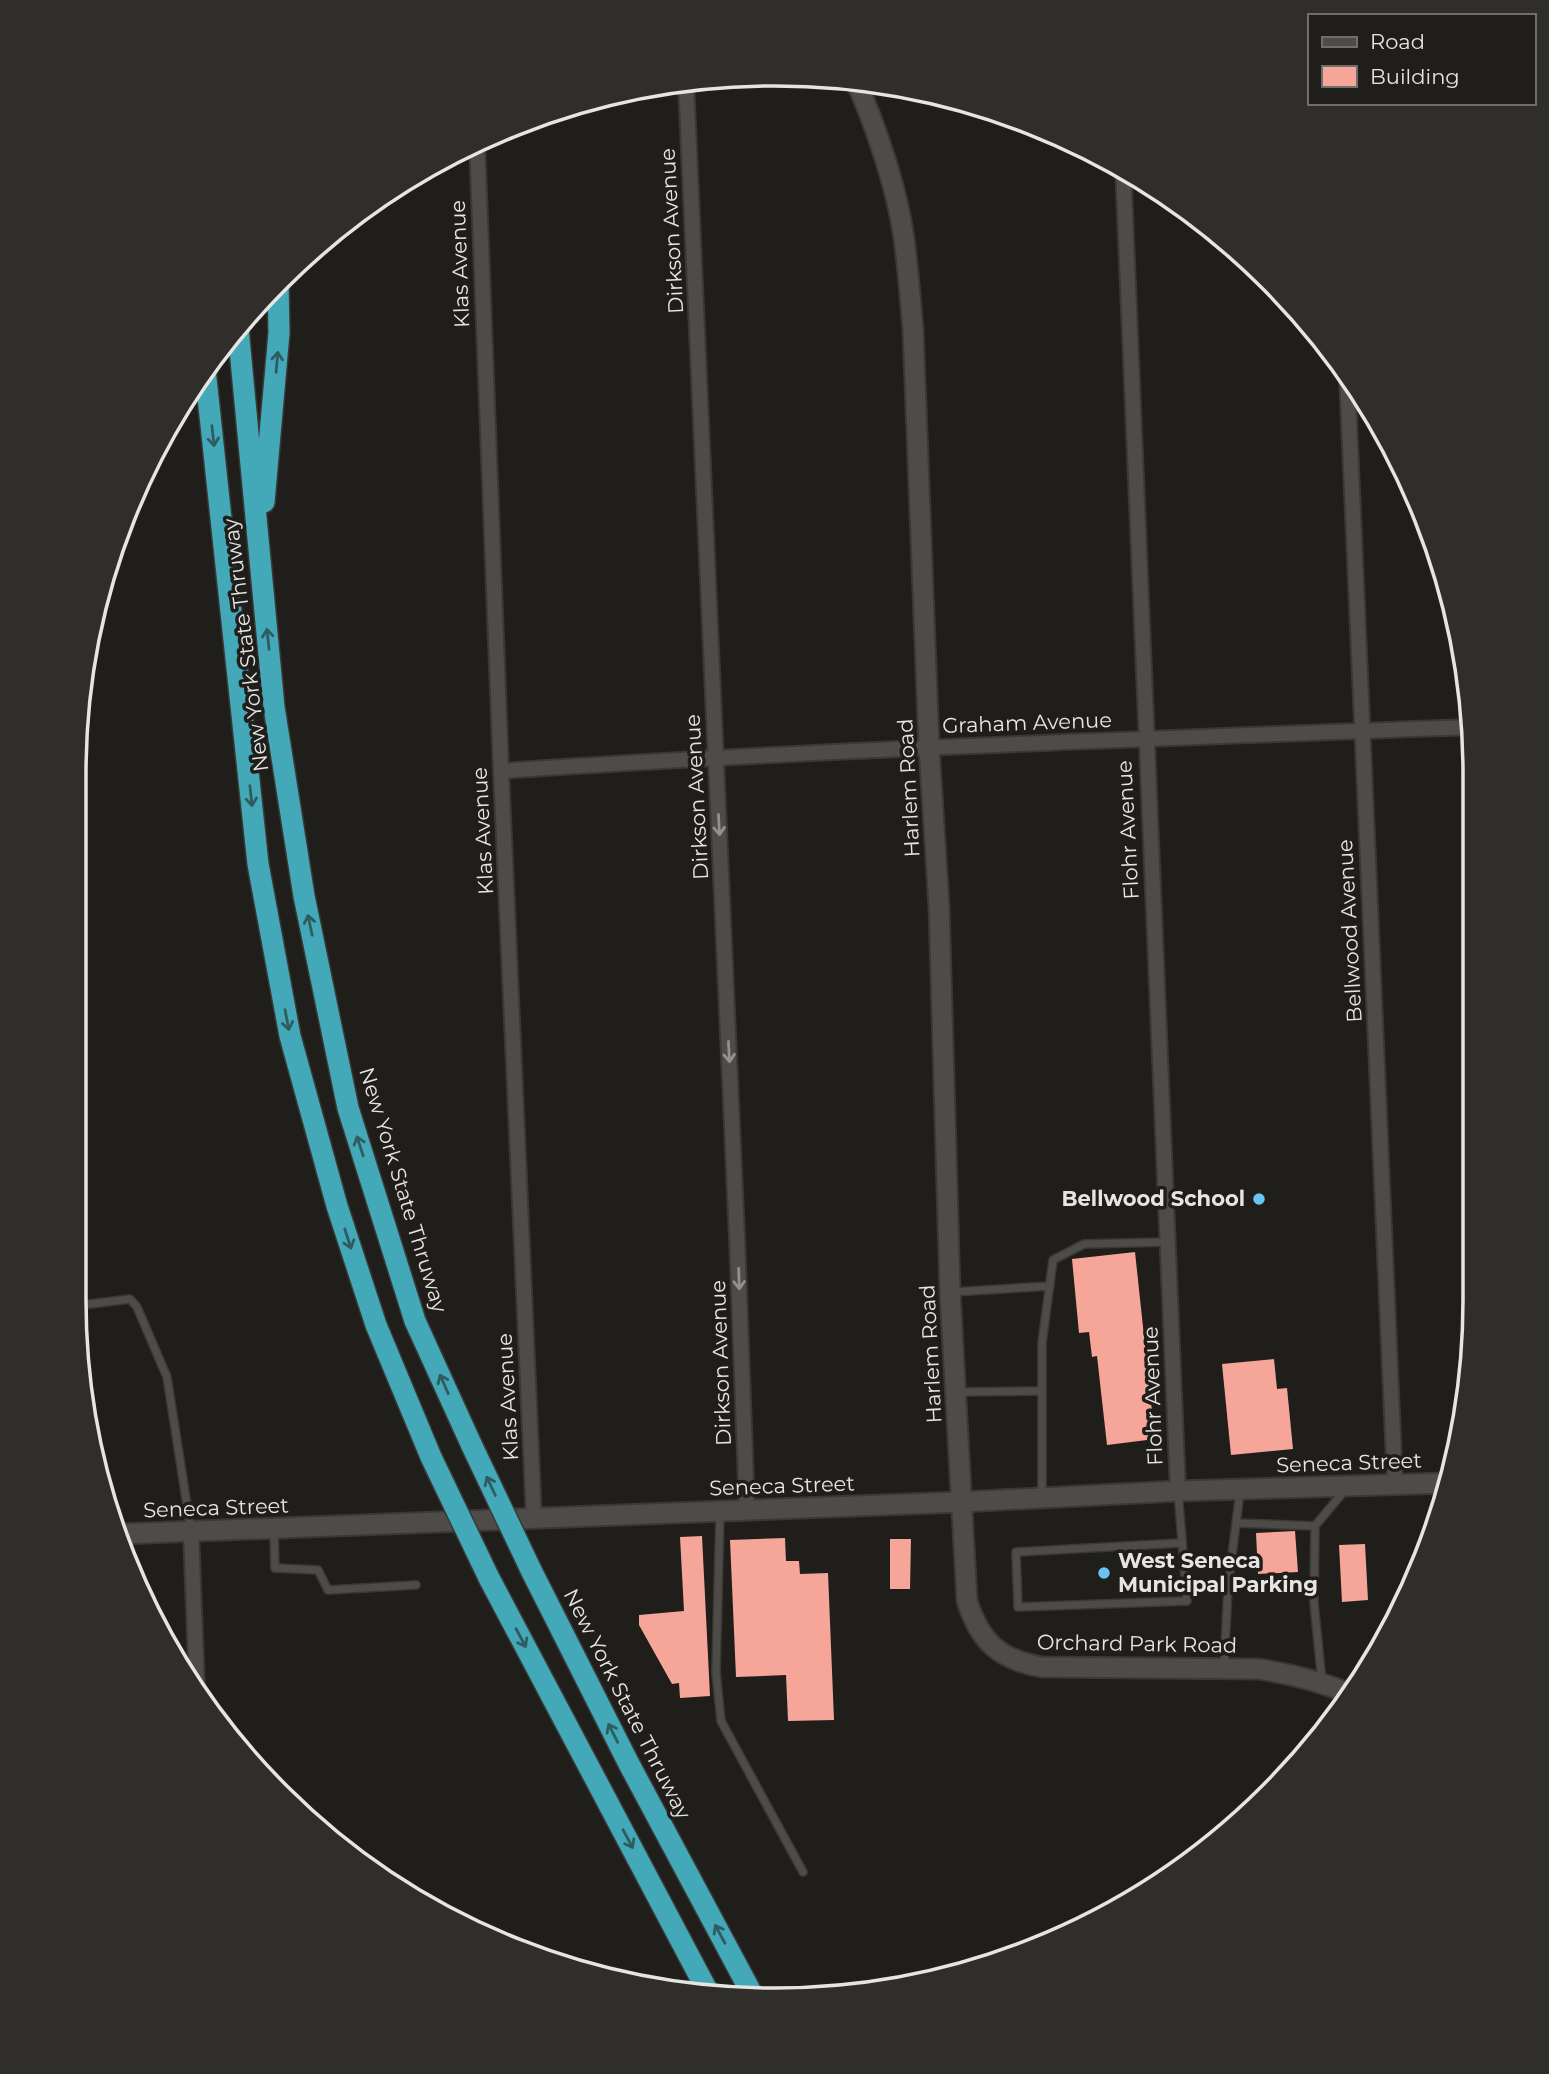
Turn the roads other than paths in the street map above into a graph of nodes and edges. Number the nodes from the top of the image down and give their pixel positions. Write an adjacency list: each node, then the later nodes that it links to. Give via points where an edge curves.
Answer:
1 (686, 92): 14 (street, Dirkson Avenue)
2 (860, 92): 13 (main road, Harlem Road, via 886,162 908,270)
3 (477, 154): 15 (street, Klas Avenue)
4 (1124, 181): 12 (street, Flohr Avenue)
5 (278, 297): 9 (highway, one-way to 5)
6 (239, 341): 9 (highway, New York State Thruway)
7 (207, 385): 44 (highway, New York State Thruway, one-way to 44, bridge, via 258,864 290,1036 337,1206 376,1325 431,1457 489,1578)
8 (1348, 393): 11 (street, Bellwood Avenue)
9 (259, 552): 45 (highway, New York State Thruway, one-way to 9, bridge, via 531,1570 415,1321 348,1108 304,897 274,707)
10 (1462, 727): 11 (street, Graham Avenue)
11 (1362, 731): 12 (street, Graham Avenue); 23 (street, Bellwood Avenue)
12 (1145, 740): 13 (street, Graham Avenue); 16 (street, Flohr Avenue)
13 (929, 747): 14 (street, Graham Avenue); 18 (main road, Harlem Road, via 939,906)
14 (716, 757): 15 (street, Graham Avenue); 29 (street, Dirkson Avenue, one-way to 29)
15 (501, 771): 31 (street, Klas Avenue)
16 (1168, 1242): 17 (lane, via 1084,1244 1053,1261); 26 (street, Flohr Avenue)
17 (1050, 1286): 18 (lane); 20 (lane, via 1042,1343)
18 (950, 1292): 21 (main road, Harlem Road)
19 (86, 1304): 35 (lane, via 130,1299 137,1307 167,1377)
20 (1042, 1391): 21 (lane); 27 (lane)
21 (956, 1392): 28 (main road, Harlem Road)
22 (1438, 1483): 23 (main road, Seneca Street)
23 (1395, 1484): 24 (main road, Seneca Street)
24 (1349, 1486): 25 (main road, Seneca Street); 33 (lane)
25 (1240, 1489): 26 (main road, Seneca Street); 32 (lane)
26 (1178, 1491): 27 (main road, Seneca Street); 37 (lane)
27 (1042, 1498): 28 (main road, Seneca Street)
28 (961, 1502): 29 (main road, Seneca Street); 39 (main road, Orchard Park Road, via 972,1620 1003,1654 1042,1667)
29 (747, 1510): 30 (main road, Seneca Street)
30 (720, 1511): 31 (main road, Seneca Street); 43 (lane, via 716,1672 721,1721)
31 (534, 1518): 34 (main road, Seneca Street)
32 (1236, 1523): 33 (lane); 39 (lane)
33 (1315, 1526): 41 (lane, via 1314,1603)
34 (274, 1528): 35 (main road, Seneca Street); 38 (lane, via 275,1568 318,1570 328,1590)
35 (191, 1532): 36 (main road, Seneca Street); 40 (street)
36 (127, 1534)
37 (1181, 1543): 37 (lane, via 1186,1601 1018,1608 1016,1552)
38 (416, 1585)
39 (1224, 1669): 41 (main road, Orchard Park Road, via 1259,1669)
40 (196, 1673)
41 (1322, 1682): 42 (main road, Orchard Park Road)
42 (1341, 1690)
43 (803, 1872)
44 (704, 1984)
45 (748, 1987)

